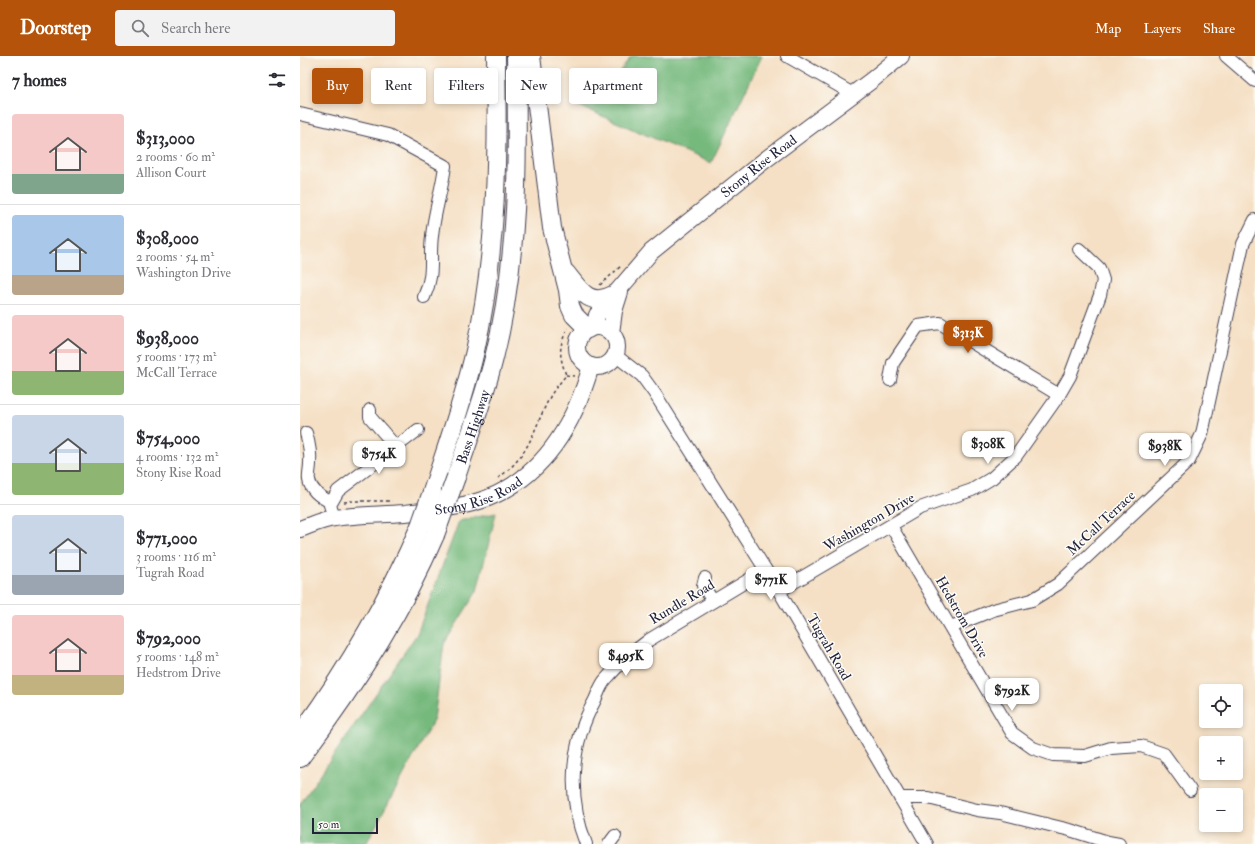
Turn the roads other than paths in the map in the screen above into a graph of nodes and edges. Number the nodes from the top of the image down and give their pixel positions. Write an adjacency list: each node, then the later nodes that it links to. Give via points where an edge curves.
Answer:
1 (496, 56): 28 (highway, Bass Highway, bridge, via 496,177 486,291 475,351 432,492)
2 (516, 56): 28 (highway, Bass Highway, bridge, via 516,200 506,298 494,358 456,477)
3 (530, 56): 12 (highway, via 552,228)
4 (787, 56): 8 (street)
5 (901, 56): 8 (main road, Stony Rise Road)
6 (1226, 56): 7 (street)
7 (1255, 81)
8 (853, 94): 13 (main road, Stony Rise Road, via 765,160 651,252)
9 (300, 114): 14 (street, via 388,135 445,166 432,237 433,262 430,285)
10 (1255, 220): 33 (street, McCall Terrace, via 1243,244 1202,434 1189,461 1058,584 1032,600 993,610)
11 (1079, 249): 20 (street, Washington Drive, via 1099,268 1103,280 1100,295 1070,376)
12 (563, 269): 13 (highway, via 588,297 605,299); 15 (highway, via 572,312)
13 (618, 290): 15 (main road, Stony Rise Road, via 597,315); 16 (main road, Stony Rise Road)
14 (424, 296)
15 (591, 328): 16 (main road, via 603,328); 18 (main road, via 580,336 576,347 579,357)
16 (611, 333): 17 (main road, via 616,343)
17 (615, 355): 18 (main road, via 604,366); 29 (street, Tugrah Road, via 642,376)
18 (590, 366): 25 (main road, Stony Rise Road, via 570,421 556,444 538,465 516,484 488,498 462,506 404,513)
19 (890, 380): 20 (street, via 893,363 918,326 940,323)
20 (1059, 395): 26 (street, Washington Drive, via 1016,456 992,478 972,490 920,508)
21 (370, 410): 24 (street, via 370,417)
22 (418, 430): 24 (street)
23 (306, 432): 25 (street, via 310,450 309,481 315,492)
24 (396, 447): 25 (street, via 338,491)
25 (332, 510): 27 (main road, Stony Rise Road)
26 (891, 526): 31 (street, Washington Drive); 33 (street, Hedstrom Drive)
27 (300, 529)
28 (427, 530): 34 (highway, Bass Highway, via 332,691); 35 (highway, Bass Highway, via 418,573 355,679)
29 (765, 570): 31 (street, Tugrah Road); 32 (street, Rundle Road)
30 (704, 578): 32 (street, via 703,586)
31 (779, 591): 37 (street, Tugrah Road)
32 (713, 601): 38 (street, Rundle Road, via 638,648 606,680 585,717 574,762 573,786 575,811)
33 (951, 627): 36 (street, Hedstrom Drive, via 1001,717 1012,733 1032,748 1053,755 1085,756 1111,748 1141,746 1164,754)
34 (300, 735)
35 (300, 758)
36 (1190, 790)
37 (900, 798): 39 (street, Tugrah Road); 40 (street, via 928,798 1000,813)
38 (586, 844)
39 (927, 844)
40 (1119, 844)

